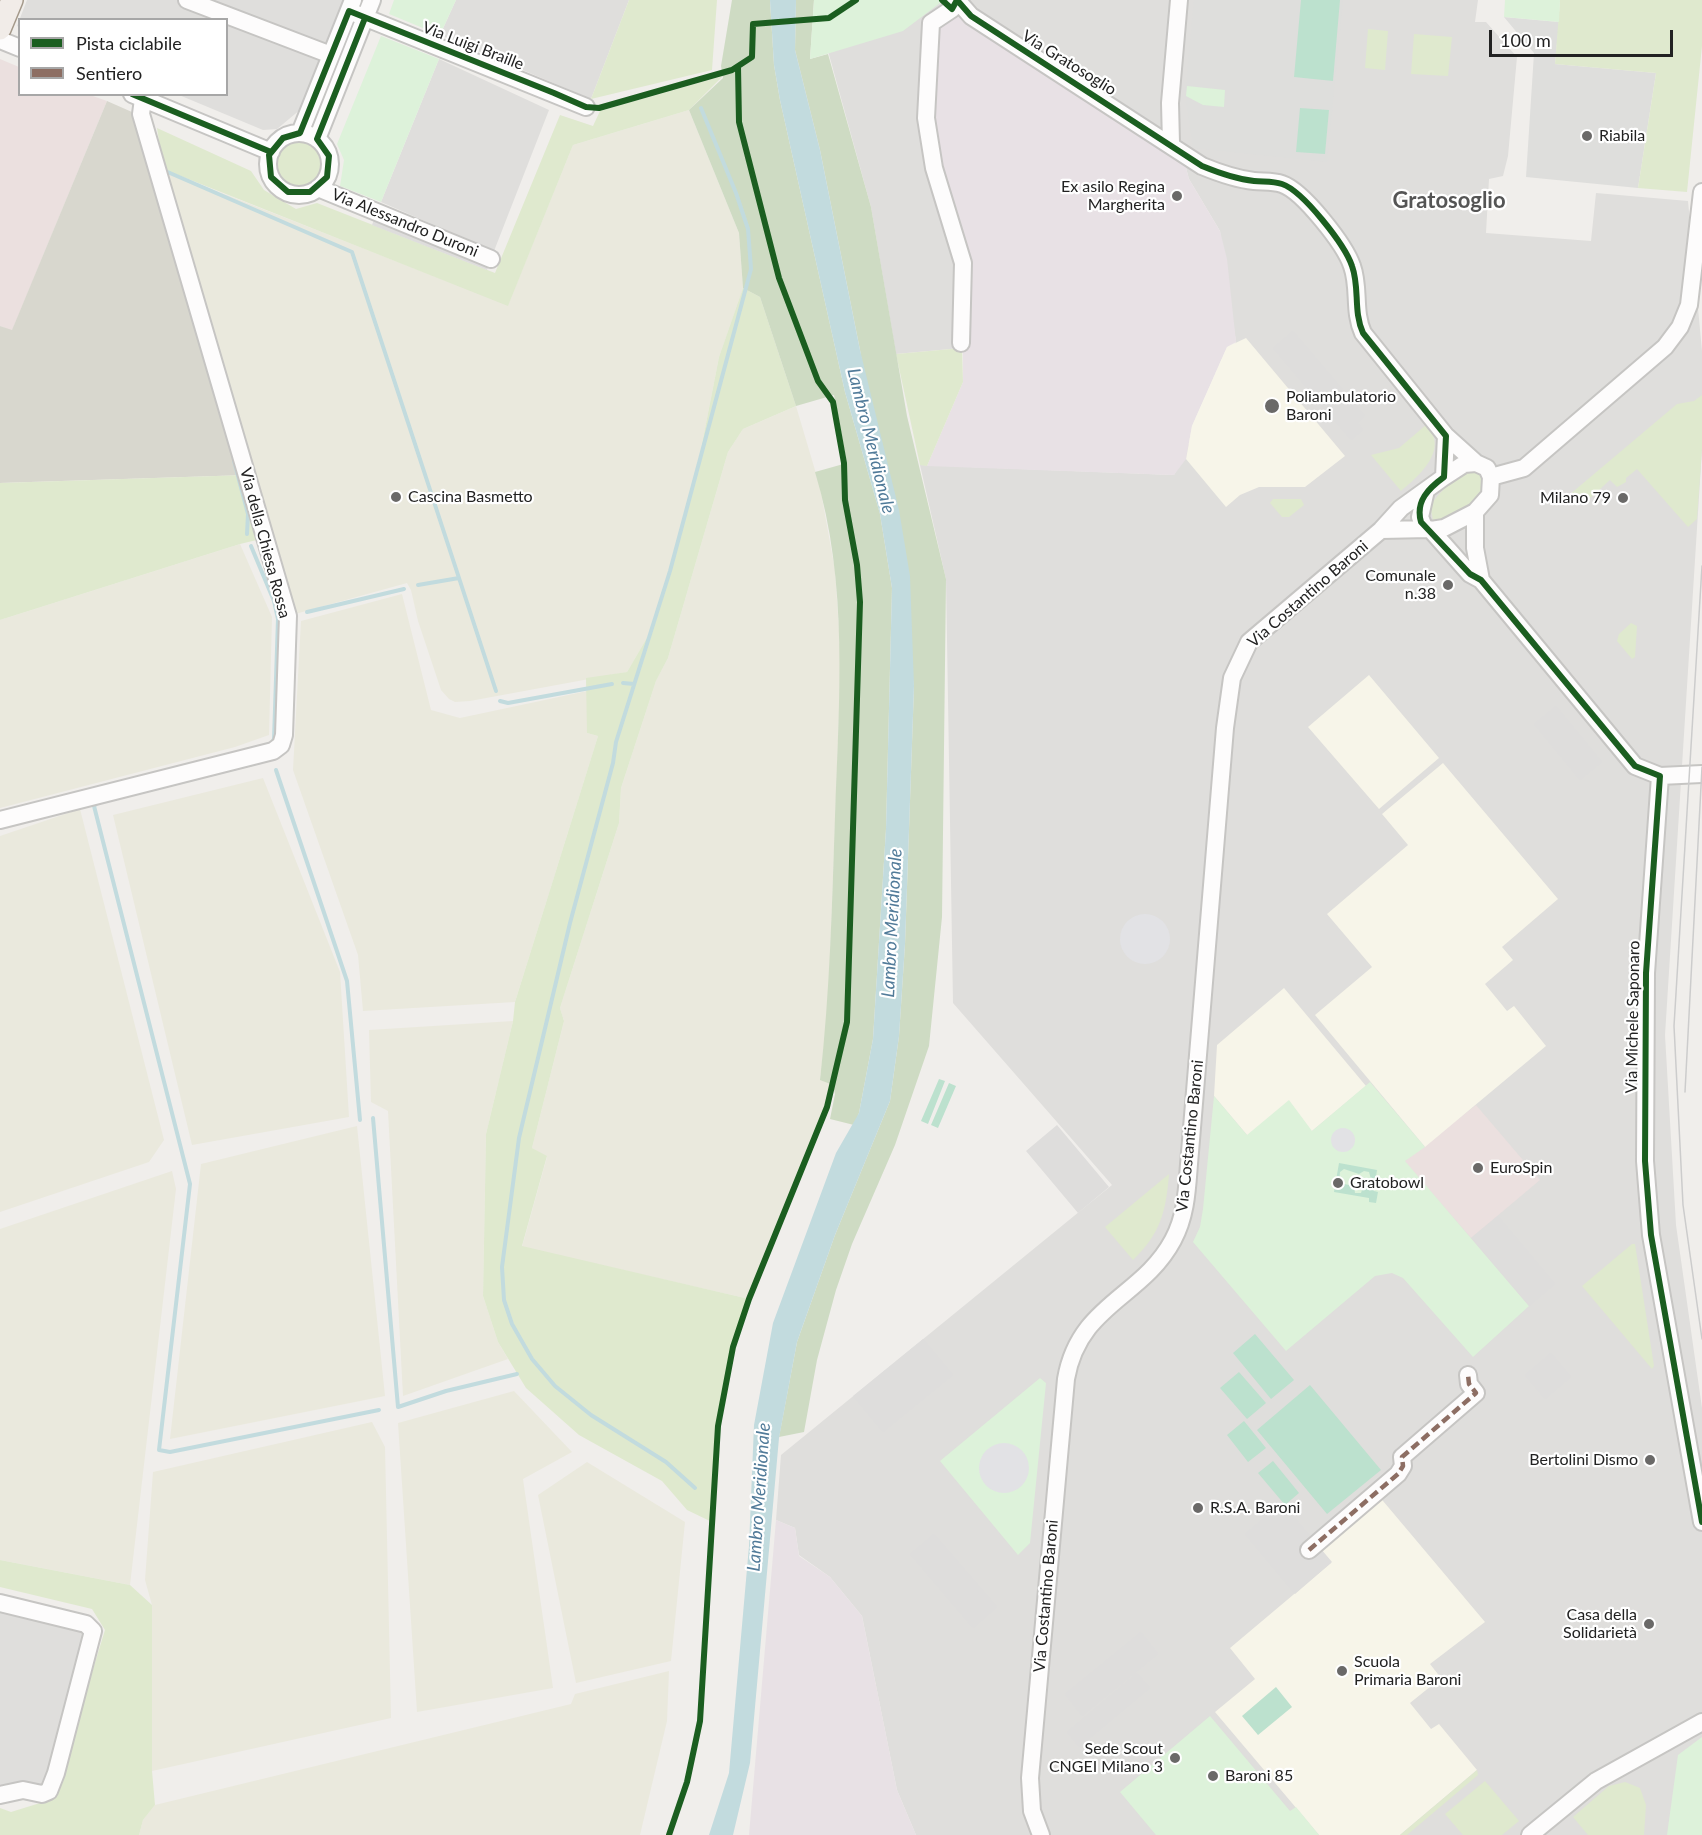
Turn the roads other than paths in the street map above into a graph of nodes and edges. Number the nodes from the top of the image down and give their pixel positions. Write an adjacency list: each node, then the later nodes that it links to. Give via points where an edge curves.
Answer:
1 (12, 0): 8 (main road)
2 (187, 0): 11 (street)
3 (372, 0): 7 (street)
4 (957, 0): 16 (street, Via Gratosoglio, via 971,16); 21 (street, Via Gratosoglio, via 952,9 931,23 926,118 934,168 963,263)
5 (1179, 0): 16 (street, via 1170,103)
6 (351, 6): 7 (street, Via Luigi Braille); 11 (street)
7 (365, 18): 13 (street, Via Luigi Braille); 15 (street)
8 (0, 29)
9 (0, 40): 10 (street)
10 (18, 47)
11 (331, 55): 14 (street)
12 (138, 97): 17 (street); 33 (street, Via della Chiesa Rossa, via 288,616 284,735 281,745 273,751)
13 (586, 106)
14 (300, 133): 15 (street); 17 (street, via 283,138)
15 (317, 139): 18 (street, via 326,149 330,164 327,177)
16 (1171, 143): 22 (street, via 1202,166 1224,175 1279,183 1295,192 1348,256 1354,274 1356,315 1363,333)
17 (271, 152): 18 (street, via 270,174 281,189 303,194)
18 (318, 188): 20 (street, Via Alessandro Duroni)
19 (1702, 192): 25 (street, via 1689,305 1680,327 1665,347 1524,468)
20 (491, 259)
21 (961, 343)
22 (1446, 436): 23 (street); 24 (street)
23 (1476, 463): 24 (street, Via Costantino Baroni, via 1464,464); 25 (street, via 1486,468)
24 (1444, 477): 26 (street, Via Costantino Baroni)
25 (1491, 477): 27 (street, via 1490,495)
26 (1426, 490): 28 (street, Via Costantino Baroni, via 1401,508); 29 (street, via 1420,518)
27 (1475, 512): 29 (street, Via Costantino Baroni, via 1460,522); 30 (street, via 1475,548)
28 (1381, 530): 29 (street, Via Costantino Baroni); 40 (street, Via Costantino Baroni, via 1249,642 1232,678 1183,1213 1172,1242 1158,1262 1085,1329 1072,1353 1066,1379 1029,1778 1032,1811)
29 (1430, 530): 30 (street, via 1470,574)
30 (1481, 580): 32 (street, via 1635,766)
31 (1702, 774): 32 (street)
32 (1660, 776): 35 (street, Via Michele Saponaro, via 1646,973 1645,1161 1652,1235)
33 (0, 820)
34 (1468, 1375): 36 (street, via 1476,1393 1402,1457 1403,1466 1398,1474)
35 (1702, 1522)
36 (1309, 1550)
37 (0, 1603): 39 (street, via 86,1624 93,1630 49,1791 42,1794 23,1790)
38 (1702, 1722): 41 (street, via 1596,1781)
39 (0, 1795)
40 (1041, 1835)
41 (1530, 1835)

